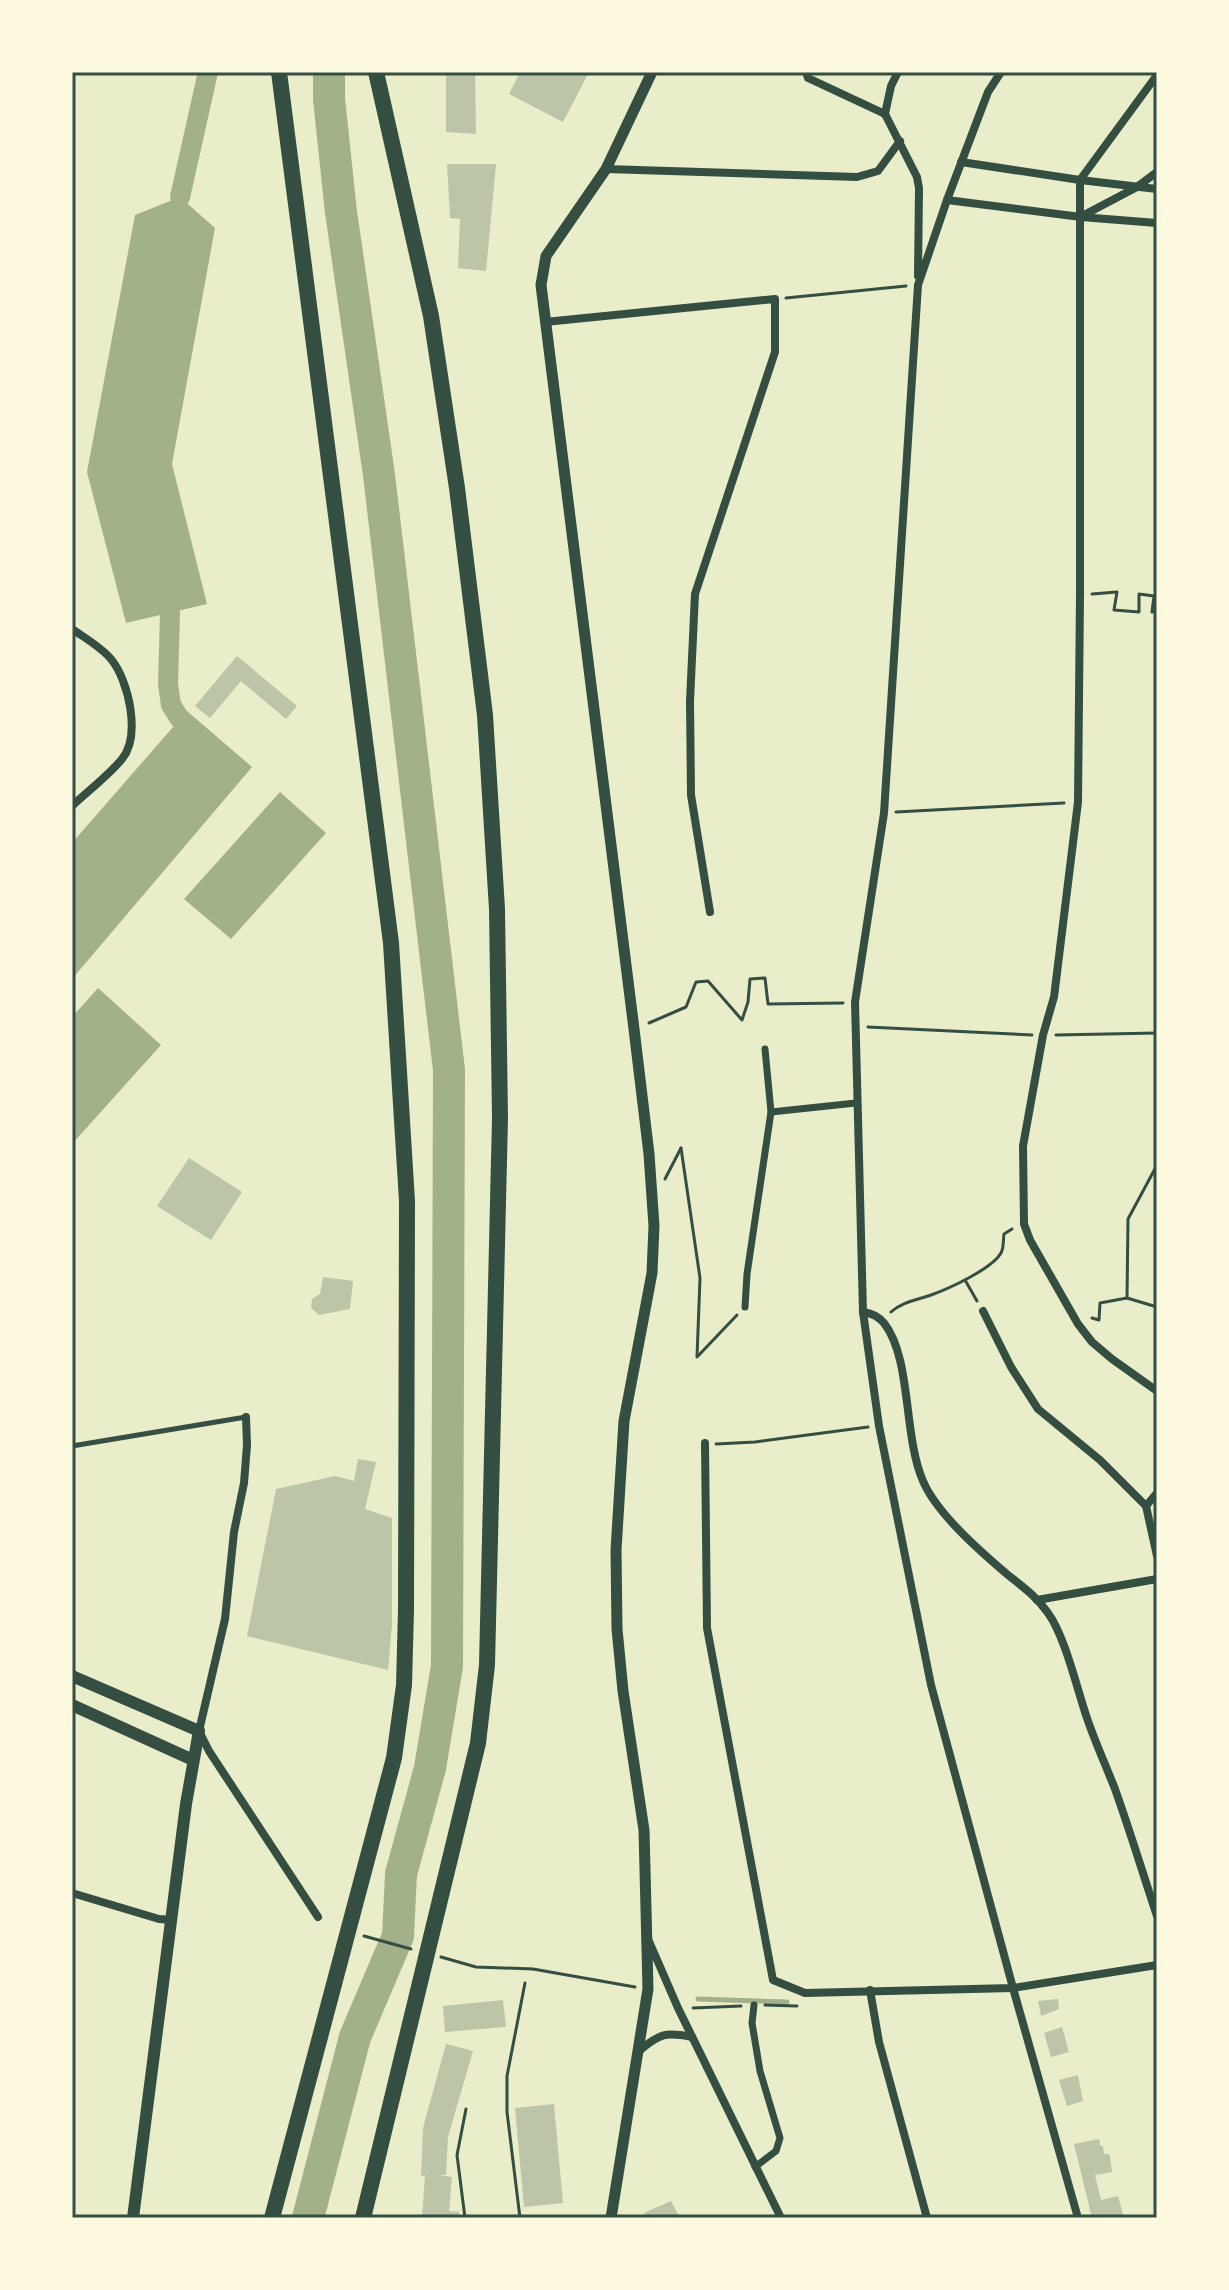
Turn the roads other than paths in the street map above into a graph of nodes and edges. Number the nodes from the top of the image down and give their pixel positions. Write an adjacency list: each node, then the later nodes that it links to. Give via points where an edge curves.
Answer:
1 (279, 72): 56 (highway, via 391,943 407,1201 407,1445 404,1685 394,1758)
2 (376, 72): 57 (highway, via 431,316 483,700 497,909 500,1118 487,1665 478,1743)
3 (652, 72): 11 (street)
4 (806, 72): 8 (street, via 808,78)
5 (898, 72): 8 (street)
6 (1001, 72): 10 (street)
7 (1157, 75): 13 (street)
8 (885, 114): 9 (street)
9 (900, 141): 11 (street, via 878,171 857,177); 19 (street, via 919,188)
10 (961, 162): 13 (street); 16 (street)
11 (606, 169): 20 (street, via 546,256 541,285)
12 (1157, 172): 14 (street)
13 (1080, 180): 14 (street); 17 (street)
14 (1137, 187): 15 (street); 17 (street)
15 (1157, 189)
16 (947, 200): 17 (street); 19 (street)
17 (1081, 217): 18 (street); 30 (street, via 1078,802 1054,997 1023,1146 1024,1224 1092,1342)
18 (1157, 223)
19 (918, 285): 25 (street, via 884,813 855,1002)
20 (545, 322): 23 (street, via 775,299 775,352 695,594 691,795); 47 (street, via 654,1226 652,1273 624,1421 616,1566 623,1691 644,1830)
21 (72, 629): 22 (street, via 119,669 131,721 124,758)
22 (72, 806)
23 (710, 912)
24 (765, 1049): 26 (street)
25 (856, 1103): 26 (street); 29 (street)
26 (771, 1112): 27 (street)
27 (745, 1307)
28 (983, 1311): 35 (street, via 1038,1409)
29 (863, 1312): 38 (street, via 882,1321 895,1345 912,1447 929,1494 958,1529); 49 (street, via 879,1426 931,1685)
30 (1157, 1391)
31 (246, 1417): 33 (lane); 41 (street, via 244,1483 225,1619)
32 (705, 1443): 50 (street, via 707,1628 773,1980 805,1993)
33 (72, 1446)
34 (1157, 1493): 35 (street)
35 (1146, 1506): 36 (street)
36 (1157, 1556)
37 (1157, 1579): 38 (street)
38 (1037, 1600): 44 (street, via 1050,1615 1067,1656)
39 (72, 1676): 41 (main road)
40 (72, 1705): 42 (main road)
41 (199, 1731): 42 (main road); 45 (street)
42 (193, 1760): 46 (main road)
43 (72, 1893): 46 (street)
44 (1157, 1916)
45 (318, 1917)
46 (172, 1920): 55 (main road)
47 (646, 1935): 52 (street); 53 (street, via 648,1989)
48 (1157, 1965): 49 (street)
49 (1013, 1988): 50 (street); 61 (street)
50 (870, 1990): 60 (street)
51 (754, 2005): 54 (street, via 754,2044 780,2138 776,2151)
52 (692, 2037): 53 (street, via 669,2033); 54 (street)
53 (639, 2051): 58 (street)
54 (755, 2167): 59 (street)
55 (133, 2218)
56 (272, 2218)
57 (363, 2218)
58 (611, 2218)
59 (781, 2218)
60 (927, 2218)
61 (1078, 2218)

